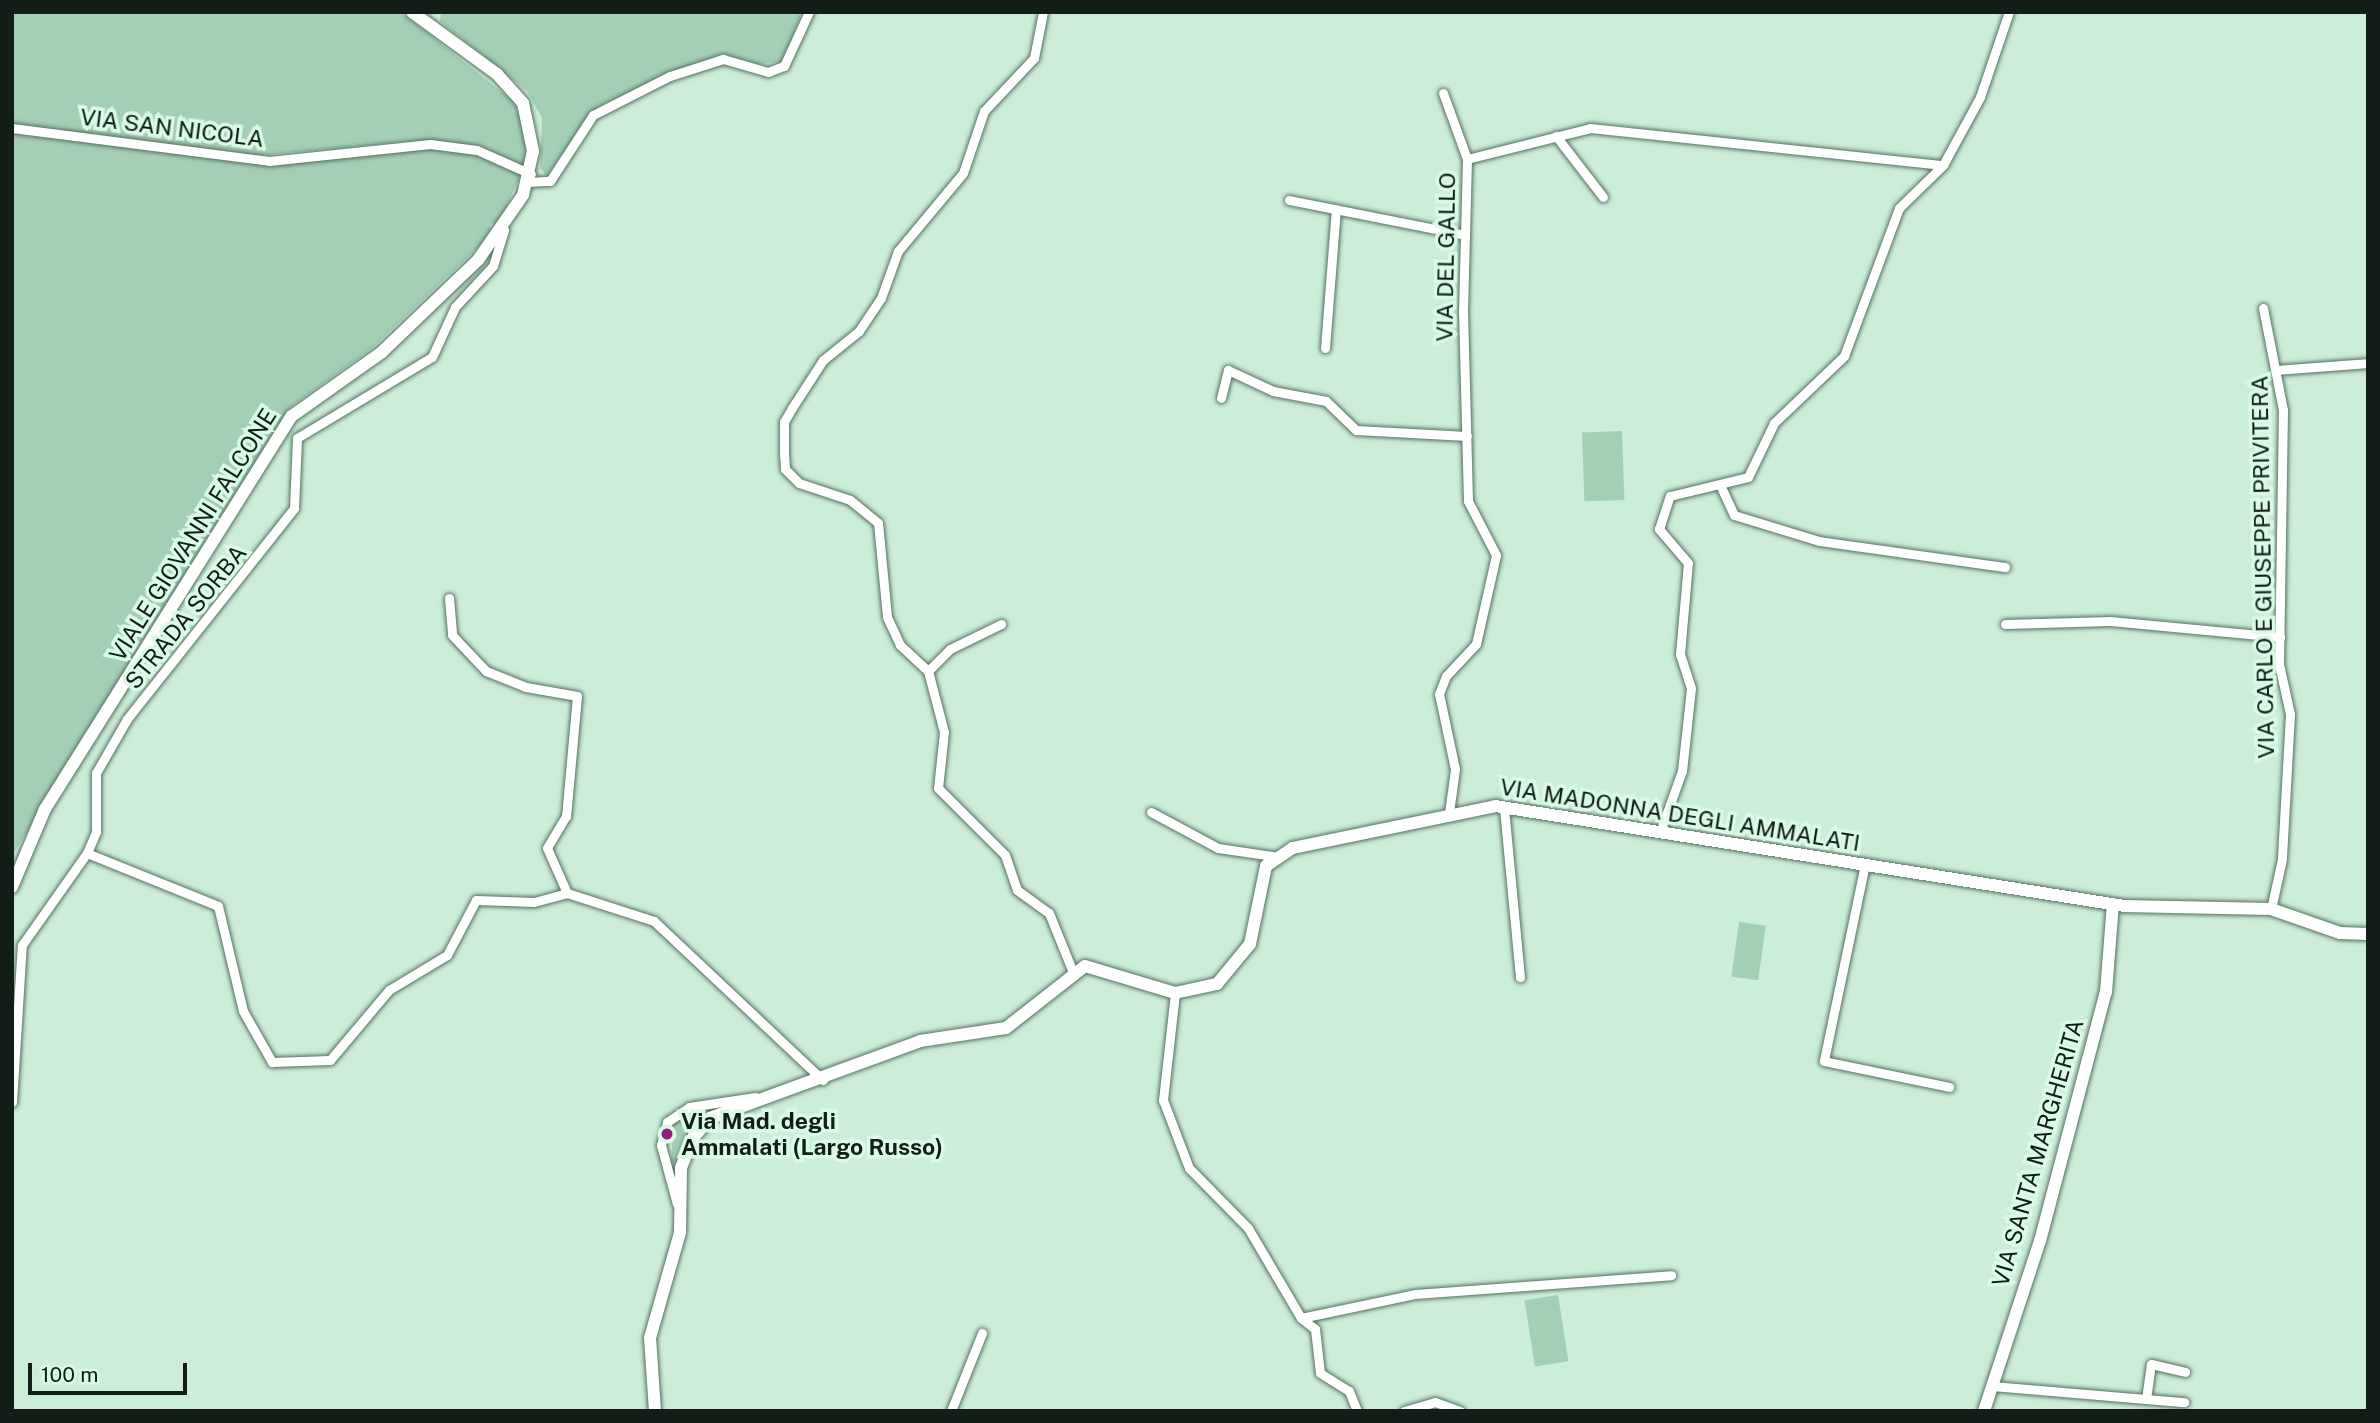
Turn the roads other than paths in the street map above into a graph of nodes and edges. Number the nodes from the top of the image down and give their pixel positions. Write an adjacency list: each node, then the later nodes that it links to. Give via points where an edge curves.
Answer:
1 (412, 12): 10 (street, via 517,94 532,125)
2 (809, 12): 10 (street, via 785,66 768,72 723,59 670,76 593,115 550,181)
3 (1043, 12): 28 (street, via 1034,58 984,111 963,173 898,251 881,298 859,331 823,360 784,422 785,470 812,491 850,500 878,523 887,617 900,645)
4 (2008, 13): 9 (street, via 1980,97)
5 (1443, 93): 8 (street)
6 (12, 128): 10 (street, VIA SAN NICOLA, via 269,161 430,144 477,150)
7 (1556, 136): 8 (street, VIA DEL GALLO); 9 (street, VIA DEL GALLO, via 1619,128); 11 (street)
8 (1467, 159): 15 (street, VIA DEL GALLO)
9 (1943, 165): 22 (street, via 1899,208 1844,356 1774,424 1748,477)
10 (530, 178): 14 (street, VIALE GIOVANNI FALCONE)
11 (1603, 197)
12 (1289, 200): 13 (street)
13 (1336, 209): 15 (street); 17 (street)
14 (504, 230): 33 (street, STRADA SORBA, via 493,266 451,314 432,357 297,438 294,508 127,719 96,773 96,832); 36 (street, VIALE GIOVANNI FALCONE, via 382,352 292,416 45,809)
15 (1465, 235): 21 (street, VIA DEL GALLO)
16 (2263, 308): 19 (street, VIA CARLO E GIUSEPPE PRIVITERA)
17 (1325, 348)
18 (2368, 363): 19 (street)
19 (2277, 370): 27 (street, VIA CARLO E GIUSEPPE PRIVITERA, via 2284,466)
20 (1221, 398): 21 (street, via 1228,370 1273,391 1326,401 1356,430)
21 (1467, 436): 31 (street, VIA DEL GALLO, via 1470,512 1496,555 1476,644 1446,676 1439,694 1455,769)
22 (1721, 487): 23 (street, via 1734,515 1819,541); 32 (street, via 1670,496 1660,529 1688,563 1680,654 1691,688 1682,771)
23 (2005, 567)
24 (449, 598): 37 (street, via 452,635 486,671 526,687 577,696 566,816 547,848)
25 (1001, 624): 28 (street, via 950,649)
26 (2005, 624): 27 (street, via 2110,621)
27 (2280, 637): 39 (street, VIA CARLO E GIUSEPPE PRIVITERA, via 2289,746 2282,859)
28 (928, 671): 41 (street, via 944,732 942,797 1005,855 1011,880 1028,902 1049,914)
29 (1504, 808): 31 (street, VIA MADONNA DEGLI AMMALATI); 32 (street, VIA MADONNA DEGLI AMMALATI); 42 (street)
30 (1151, 812): 34 (street, via 1218,848)
31 (1449, 813): 34 (street, VIA MADONNA DEGLI AMMALATI)
32 (1660, 832): 35 (street, VIA MADONNA DEGLI AMMALATI)
33 (87, 853): 37 (street, via 218,906 243,1011 272,1062 330,1060 397,983 447,956 476,900 534,902); 47 (street, STRADA SORBA, via 22,945)
34 (1273, 856): 43 (street, via 1258,888 1244,957 1217,984)
35 (1865, 864): 38 (street, VIA MADONNA DEGLI AMMALATI); 45 (street, via 1824,1061)
36 (12, 887)
37 (567, 893): 44 (street, via 654,921)
38 (2113, 904): 39 (street, VIA MADONNA DEGLI AMMALATI); 53 (street, VIA SANTA MARGHERITA, via 2106,992 2040,1241)
39 (2271, 909): 40 (street, VIA MADONNA DEGLI AMMALATI, via 2340,933)
40 (2368, 934)
41 (1072, 970): 43 (street, via 1093,966); 44 (street, via 1006,1028 920,1041)
42 (1520, 976)
43 (1175, 993): 50 (street, via 1162,1084 1166,1113 1189,1168 1248,1228)
44 (823, 1080): 46 (street)
45 (1949, 1087)
46 (755, 1097): 48 (street, via 710,1118 692,1139 681,1168); 48 (street, via 689,1107 667,1122 663,1160)
47 (12, 1102)
48 (680, 1213): 56 (street, via 677,1248 650,1338)
49 (1671, 1275): 50 (street, via 1415,1294)
50 (1301, 1318): 58 (street, via 1315,1329 1320,1373 1349,1391)
51 (982, 1333): 57 (street)
52 (2185, 1373): 54 (street, via 2151,1364)
53 (1992, 1386): 54 (street); 61 (street, VIA SANTA MARGHERITA)
54 (2146, 1399): 55 (street)
55 (2184, 1402)
56 (655, 1411)
57 (951, 1411)
58 (1357, 1411)
59 (1404, 1411): 60 (street, via 1436,1402)
60 (1460, 1411)
61 (1984, 1411)

